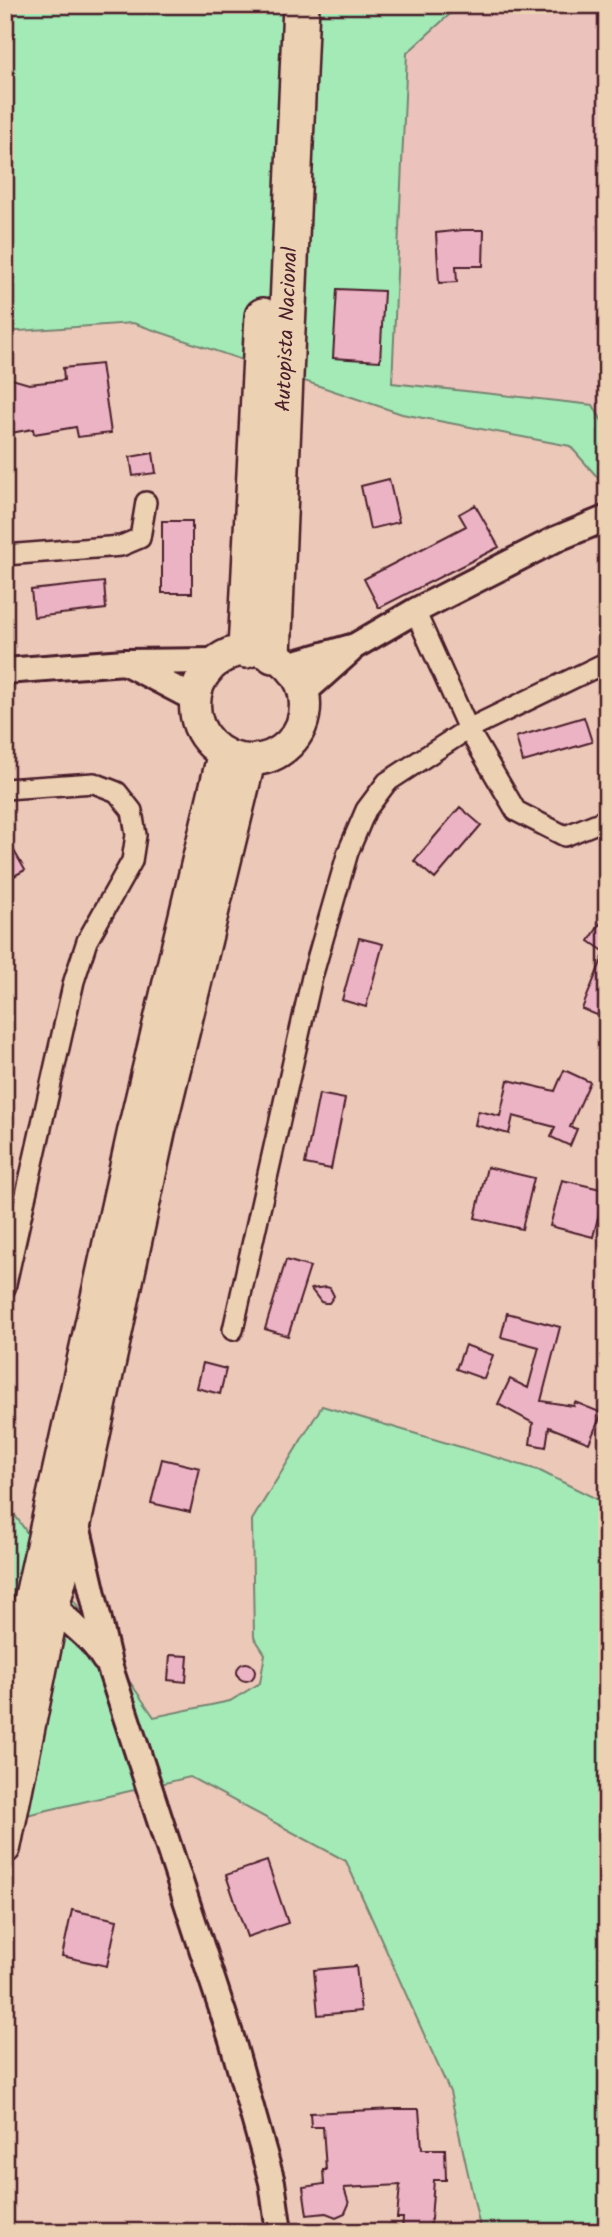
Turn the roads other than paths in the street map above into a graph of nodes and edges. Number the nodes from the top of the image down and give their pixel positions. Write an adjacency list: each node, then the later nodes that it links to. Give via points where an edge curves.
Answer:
1 (278, 5): 8 (highway, Autopista Nacional)
2 (301, 5): 8 (highway, Autopista Nacional)
3 (146, 502): 5 (street, via 140,538 121,546)
4 (607, 518): 6 (street)
5 (5, 555)
6 (415, 611): 7 (street); 14 (street)
7 (355, 646): 8 (street); 12 (street)
8 (256, 658): 9 (street); 12 (main road, via 298,678); 13 (main road, via 203,677)
9 (125, 662): 11 (street); 13 (street)
10 (607, 662): 14 (street)
11 (5, 671)
12 (303, 692): 15 (main road, via 304,717 293,740 274,755)
13 (195, 699): 15 (main road, via 204,736)
14 (468, 729): 17 (street, via 516,811 565,836); 19 (street, via 387,782 366,810 348,852 312,977)
15 (237, 757): 20 (main road); 21 (main road, via 135,1124)
16 (5, 789): 18 (street, via 94,783 117,792 132,811 136,835 132,861 87,941 74,981)
17 (607, 819)
18 (5, 1288)
19 (233, 1330)
20 (76, 1521): 22 (main road); 23 (street)
21 (36, 1573): 22 (street); 24 (main road)
22 (54, 1606): 23 (street, via 98,1647); 25 (main road)
23 (110, 1668): 26 (street, via 232,2040 272,2182)
24 (5, 1711)
25 (5, 1848)
26 (279, 2232)

